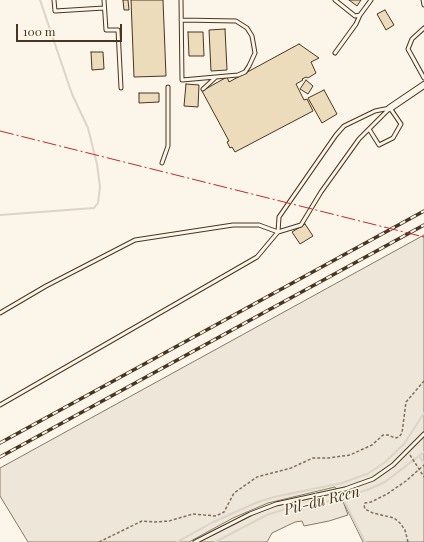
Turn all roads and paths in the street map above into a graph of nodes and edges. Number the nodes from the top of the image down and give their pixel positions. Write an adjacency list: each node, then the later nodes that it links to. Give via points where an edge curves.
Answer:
1 (54, 0): 8 (lane, via 55,11)
2 (104, 0): 8 (lane)
3 (181, 0): 10 (lane)
4 (335, 0): 9 (lane, via 354,16)
5 (371, 0): 9 (lane)
6 (423, 0): 7 (lane)
7 (424, 5)
8 (104, 8): 17 (lane, via 106,30 118,30)
9 (360, 15): 12 (lane)
10 (181, 20): 13 (lane, via 182,80); 13 (lane, via 236,20 247,28 252,36 254,53 245,72)
11 (424, 28): 14 (lane, via 412,39 408,49)
12 (335, 53)
13 (215, 78): 18 (lane)
14 (424, 78)
15 (424, 85): 19 (street)
16 (168, 87): 21 (lane, via 168,146)
17 (121, 88)
18 (203, 89)
19 (390, 108): 20 (lane); 20 (lane, via 400,124 393,138 379,145); 22 (lane, via 374,111 344,126 279,217)
20 (369, 129): 22 (lane, via 321,192 301,225)
21 (162, 163)
22 (278, 232): 23 (lane, via 258,225 233,225 135,240); 25 (lane, via 257,257)
23 (0, 313)
24 (424, 381): 31 (path, via 406,402 402,433 399,437 383,435 372,446 350,455 313,458 291,468 257,477 234,493 224,512 216,516 193,514 169,521 142,521)
25 (0, 405)
26 (424, 434): 32 (lane, via 393,465 373,479 345,489 276,504)
27 (411, 457): 29 (path)
28 (424, 466): 29 (path)
29 (419, 469): 30 (path); 33 (path, via 387,494 371,502 365,502 364,505 365,509 372,513 394,518 400,523)
30 (424, 477)
31 (99, 542)
32 (195, 542)
33 (408, 542)

